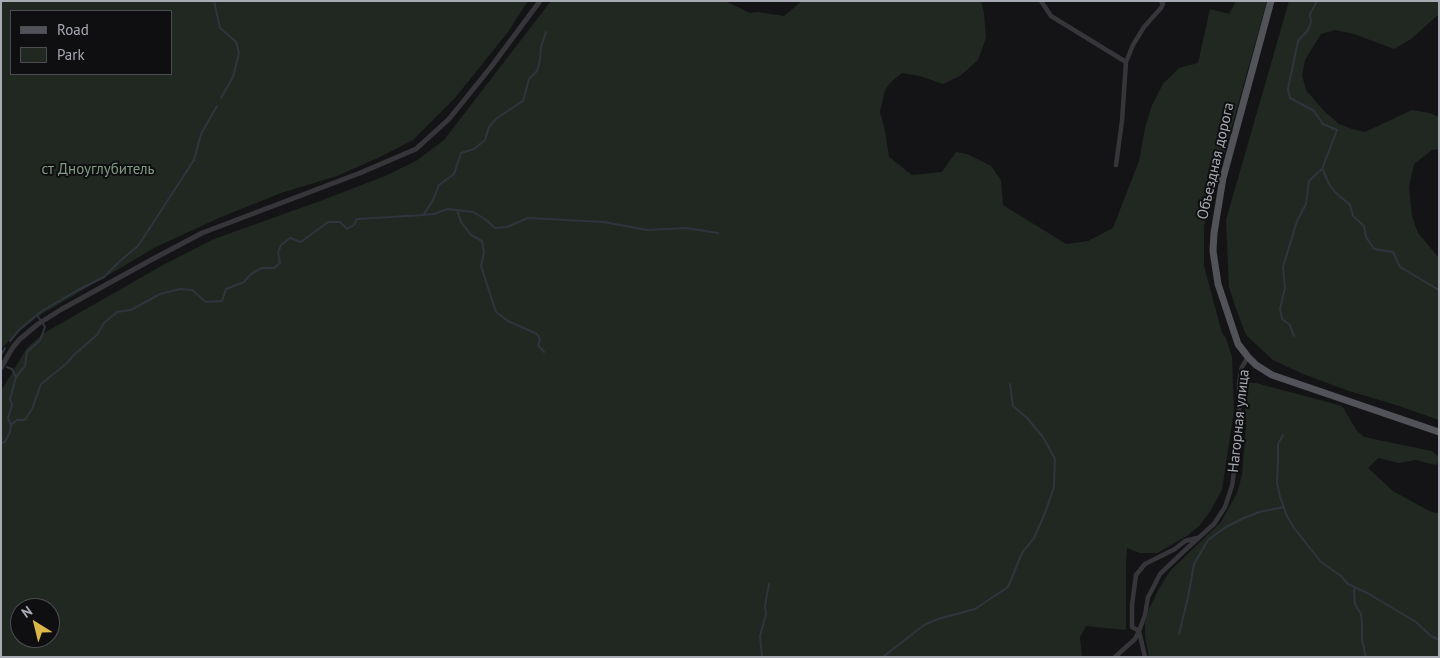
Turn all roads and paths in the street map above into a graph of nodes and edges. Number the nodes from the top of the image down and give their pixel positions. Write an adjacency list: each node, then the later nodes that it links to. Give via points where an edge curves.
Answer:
1 (540, 1): 8 (street, via 449,119 416,149 202,233 45,319 20,339)
2 (1041, 1): 5 (street, via 1051,16)
3 (1161, 1): 5 (street, via 1161,8 1144,27)
4 (1271, 1): 7 (main road, Объездная дорога, via 1223,178 1214,233 1218,284 1238,344)
5 (1126, 62): 6 (street)
6 (1116, 165)
7 (1248, 357): 9 (main road, Объездная дорога, via 1272,375); 10 (street, Нагорная улица, via 1239,383 1239,436 1232,486 1225,508)
8 (1, 368)
9 (1439, 432)
10 (1200, 537): 11 (street, Нагорная улица, via 1160,574 1148,597); 11 (street, via 1146,564 1136,575 1132,627)
11 (1139, 631): 12 (street); 13 (street)
12 (1115, 657)
13 (1145, 657)

